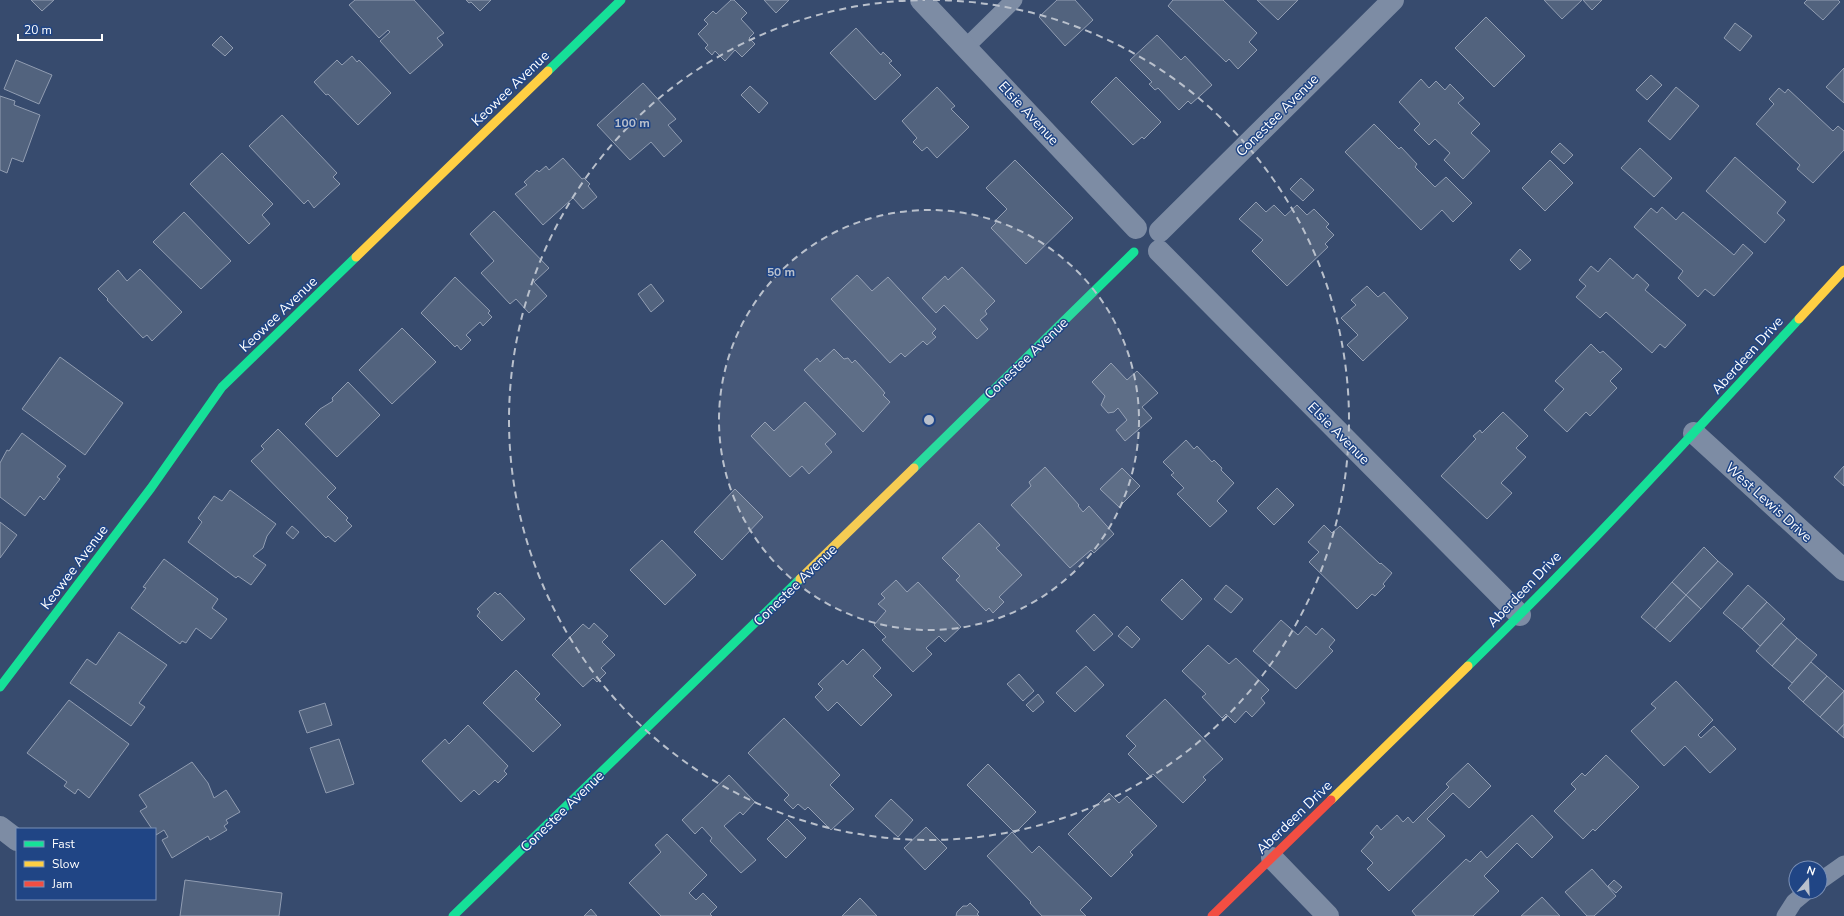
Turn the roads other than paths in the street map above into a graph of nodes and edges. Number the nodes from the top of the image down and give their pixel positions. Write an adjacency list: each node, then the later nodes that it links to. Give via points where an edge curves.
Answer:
1 (621, 0): 13 (street, Keowee Avenue, via 222,387 151,488)
2 (921, 0): 5 (street, Elsie Avenue)
3 (1014, 0): 5 (lane)
4 (1393, 0): 7 (street, Conestee Avenue)
5 (966, 46): 6 (street, Elsie Avenue)
6 (1136, 228): 7 (street, via 1142,224 1149,224); 8 (street, via 1130,240)
7 (1160, 241): 8 (street, via 1150,257); 12 (street, Elsie Avenue)
8 (1134, 252): 20 (street, Conestee Avenue)
9 (1844, 270): 10 (street, Aberdeen Drive)
10 (1694, 433): 11 (street, West Lewis Drive); 12 (street, Aberdeen Drive)
11 (1844, 570)
12 (1520, 615): 16 (street, Aberdeen Drive)
13 (0, 688)
14 (0, 827): 15 (street)
15 (16, 839)
16 (1272, 858): 21 (street, Aberdeen Drive); 22 (street)
17 (1844, 864): 18 (lane)
18 (1828, 875)
19 (1796, 900): 23 (lane)
20 (453, 916)
21 (1212, 916)
22 (1328, 916)
23 (1784, 916)

